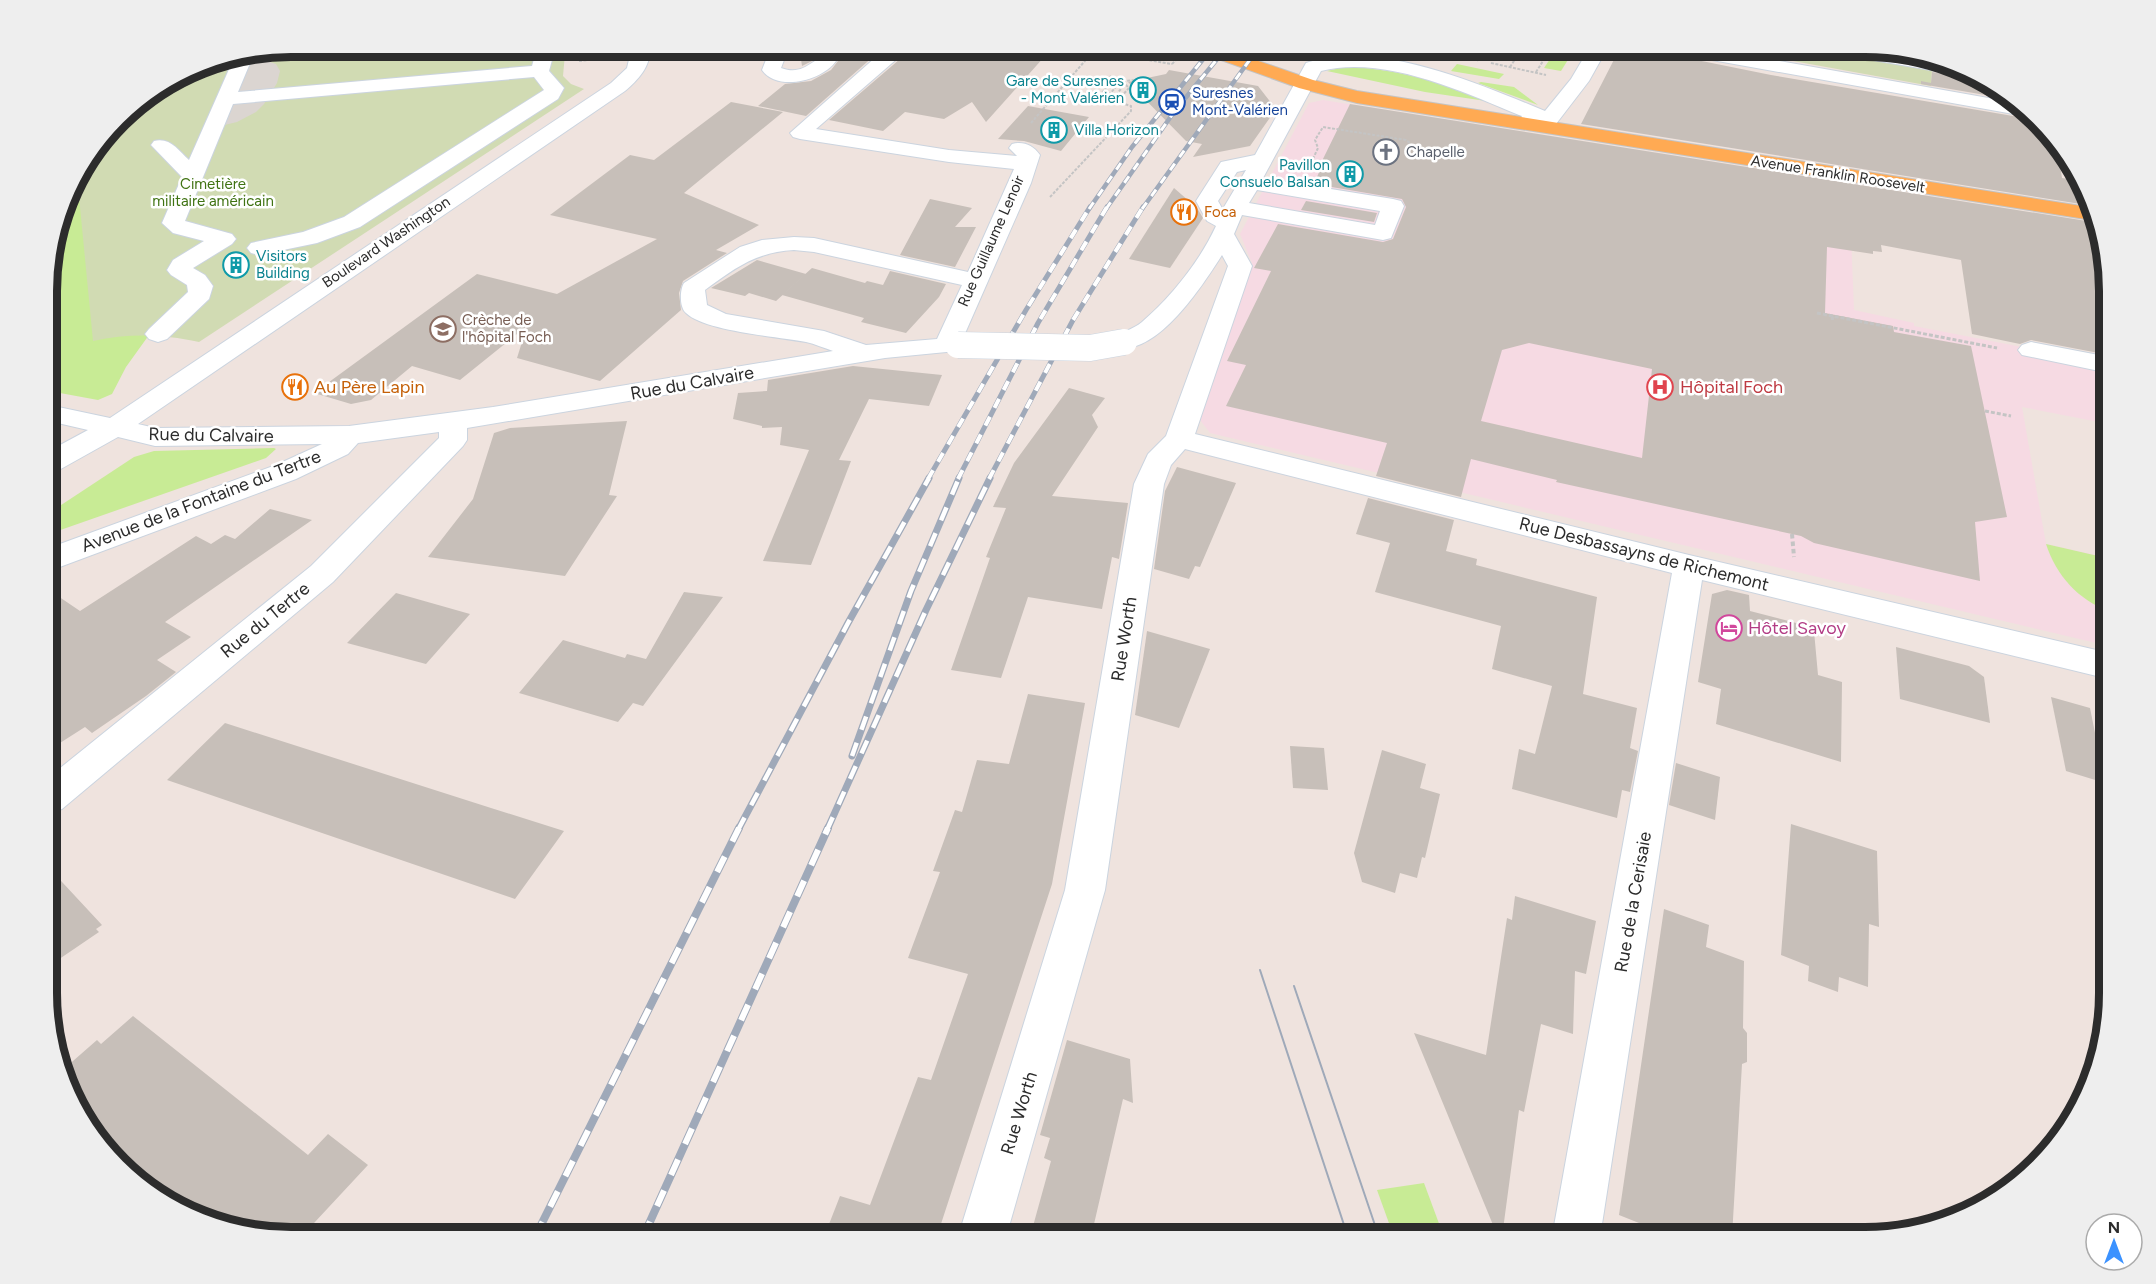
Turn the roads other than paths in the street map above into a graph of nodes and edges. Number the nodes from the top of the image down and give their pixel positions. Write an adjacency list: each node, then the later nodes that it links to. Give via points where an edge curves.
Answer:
1 (641, 57): 34 (street, Boulevard Washington, via 638,69 618,87)
2 (776, 57): 10 (street, via 771,70 784,76 810,74)
3 (887, 57): 26 (street, Rue Guillaume Lenoir, via 800,133 949,156 994,159 1019,154 1020,183)
4 (1238, 57): 12 (main road, Avenue Franklin Roosevelt)
5 (1257, 57): 12 (main road, Avenue Franklin Roosevelt)
6 (1593, 57): 17 (street)
7 (1733, 57): 15 (street)
8 (1793, 57): 13 (street)
9 (545, 59): 14 (street); 25 (street, via 547,83 555,91 551,95 370,212 270,252)
10 (826, 61)
11 (241, 62): 14 (street)
12 (1308, 78): 16 (main road, Avenue Franklin Roosevelt, via 1357,97); 17 (main road, Avenue Franklin Roosevelt); 20 (street)
13 (1916, 80)
14 (228, 93): 21 (street)
15 (2010, 107)
16 (1500, 120): 17 (street); 18 (main road, Avenue Franklin Roosevelt)
17 (1549, 120): 18 (main road, Avenue Franklin Roosevelt)
18 (1580, 132): 23 (main road, Avenue Franklin Roosevelt)
19 (161, 145): 21 (street)
20 (1263, 160): 22 (street); 24 (street, Rue Worth, via 1229,167 1207,201 1215,216)
21 (192, 175): 25 (street, via 173,223)
22 (1250, 182): 24 (street); 24 (street, via 1392,206 1383,233)
23 (2086, 213)
24 (1229, 222): 28 (street, Rue du Calvaire, bridge, via 1161,317 1148,331 1124,342 1090,348); 36 (street, Rue Worth, via 1240,266)
25 (224, 239): 27 (street, via 181,265 179,270 201,286 200,294)
26 (974, 281): 28 (street, Rue Guillaume Lenoir); 30 (street, via 788,242 762,246 741,255 693,288 694,309 720,320 815,336)
27 (158, 334)
28 (952, 345): 30 (street, Rue du Calvaire)
29 (2031, 350): 31 (street)
30 (864, 354): 33 (street, Rue du Calvaire)
31 (2099, 363)
32 (57, 415): 34 (street, Rue du Calvaire)
33 (453, 422): 35 (street, Rue du Calvaire); 42 (street, Rue du Tertre, via 453,440 322,573)
34 (114, 428): 35 (street, Rue du Calvaire, via 175,438); 37 (street, Boulevard Washington); 38 (street, Boulevard Washington, via 98,455)
35 (349, 435): 39 (street, Avenue de la Fontaine du Tertre, via 338,448 286,472)
36 (1179, 439): 40 (street, Rue Desbassayns de Richemont); 43 (street, Rue Worth, via 1158,461 1149,484 1085,890)
37 (57, 459)
38 (57, 477)
39 (57, 557)
40 (1689, 566): 41 (street, Rue Desbassayns de Richemont); 44 (street, Rue de la Cerisaie)
41 (2099, 664)
42 (57, 791)
43 (985, 1227)
44 (1578, 1227)

